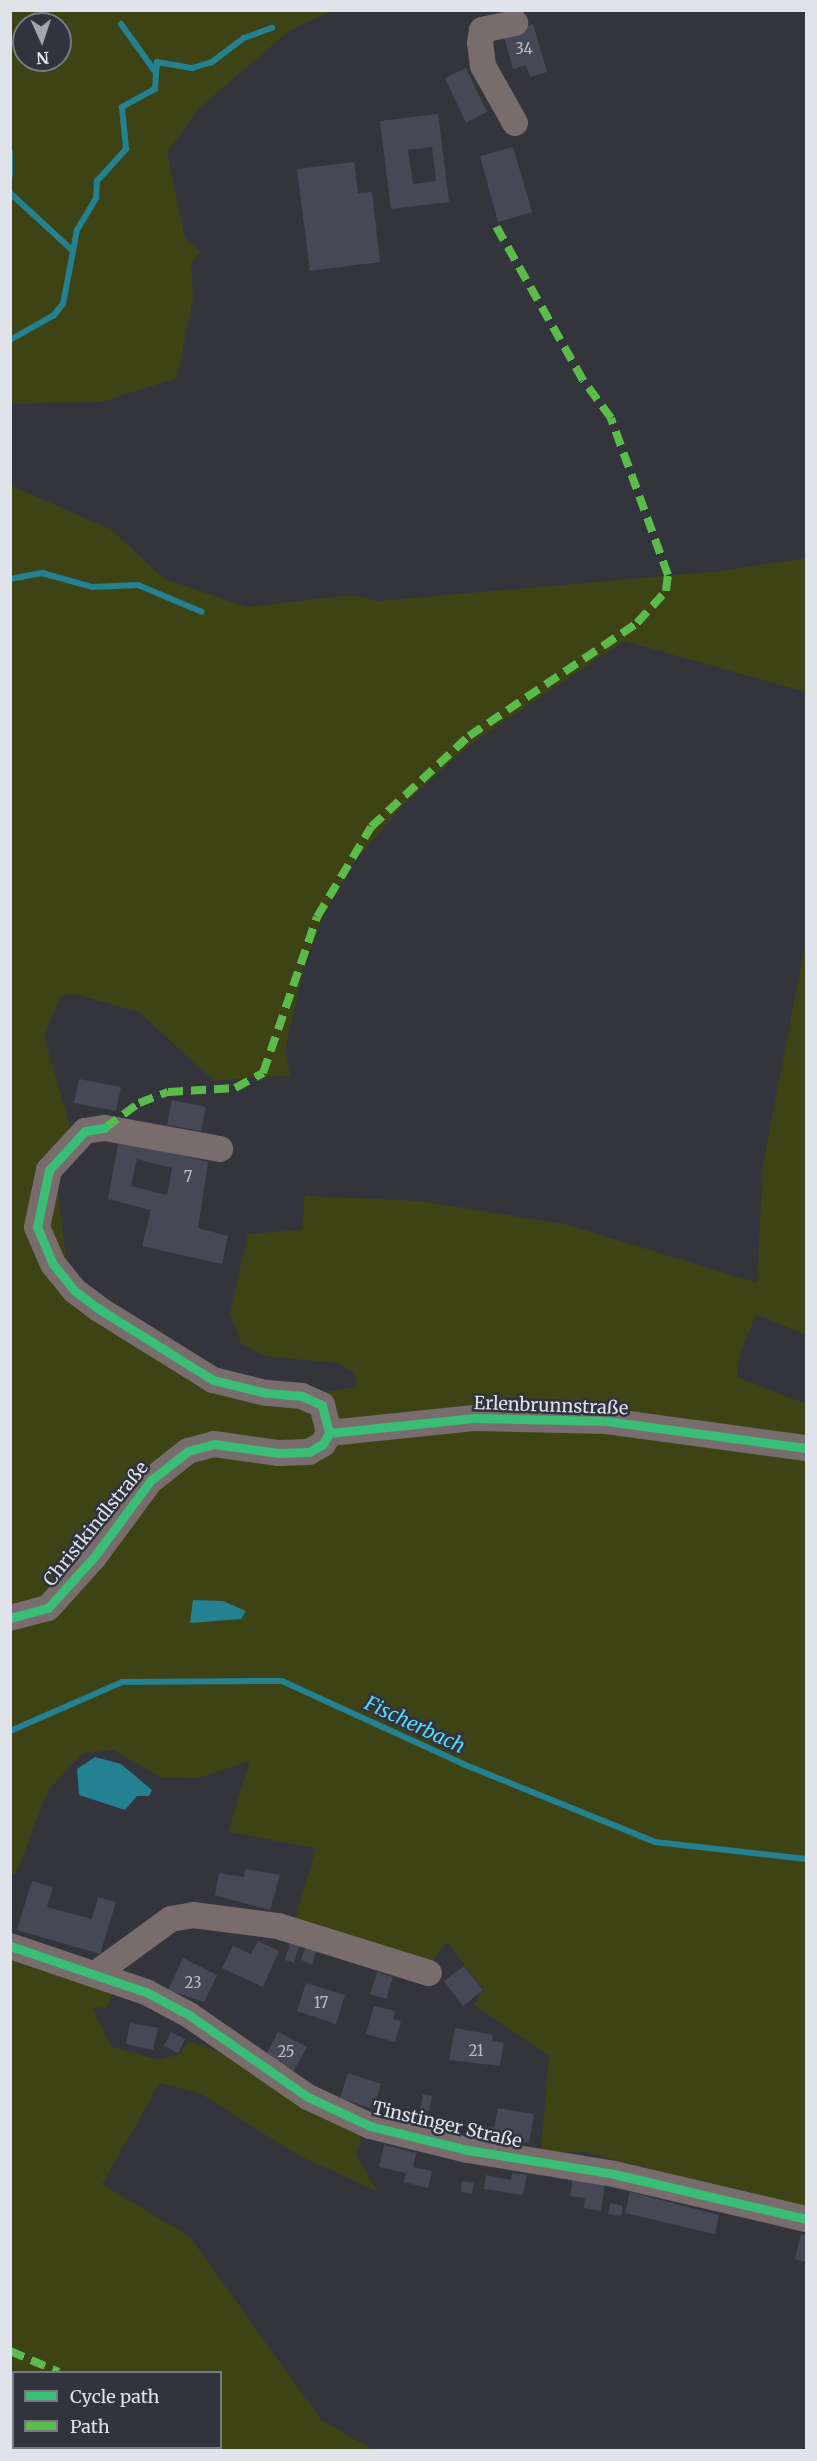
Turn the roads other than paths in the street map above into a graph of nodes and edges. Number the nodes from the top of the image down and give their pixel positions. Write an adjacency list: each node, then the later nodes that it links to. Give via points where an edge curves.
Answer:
1 (515, 23): 2 (street, via 482,30 480,43 483,66)
2 (515, 123)
3 (220, 1149): 4 (street, via 105,1128 85,1131 49,1170 37,1227 53,1263 74,1290 99,1309 213,1380 266,1393 302,1396 322,1405)
4 (329, 1433): 5 (street, Erlenbrunnstraße, via 474,1418 606,1421); 6 (street, Christkindlstraße, via 323,1444 309,1452 279,1453 214,1444 188,1451 150,1481 94,1557 48,1608)
5 (807, 1448)
6 (10, 1618)
7 (10, 1946): 8 (street, Tinstinger Straße)
8 (98, 1972): 9 (street, via 171,1919 200,1915 279,1926); 10 (street, Tinstinger Straße, via 189,2015 308,2097 370,2126 468,2150 614,2174)
9 (429, 1973)
10 (807, 2219)

